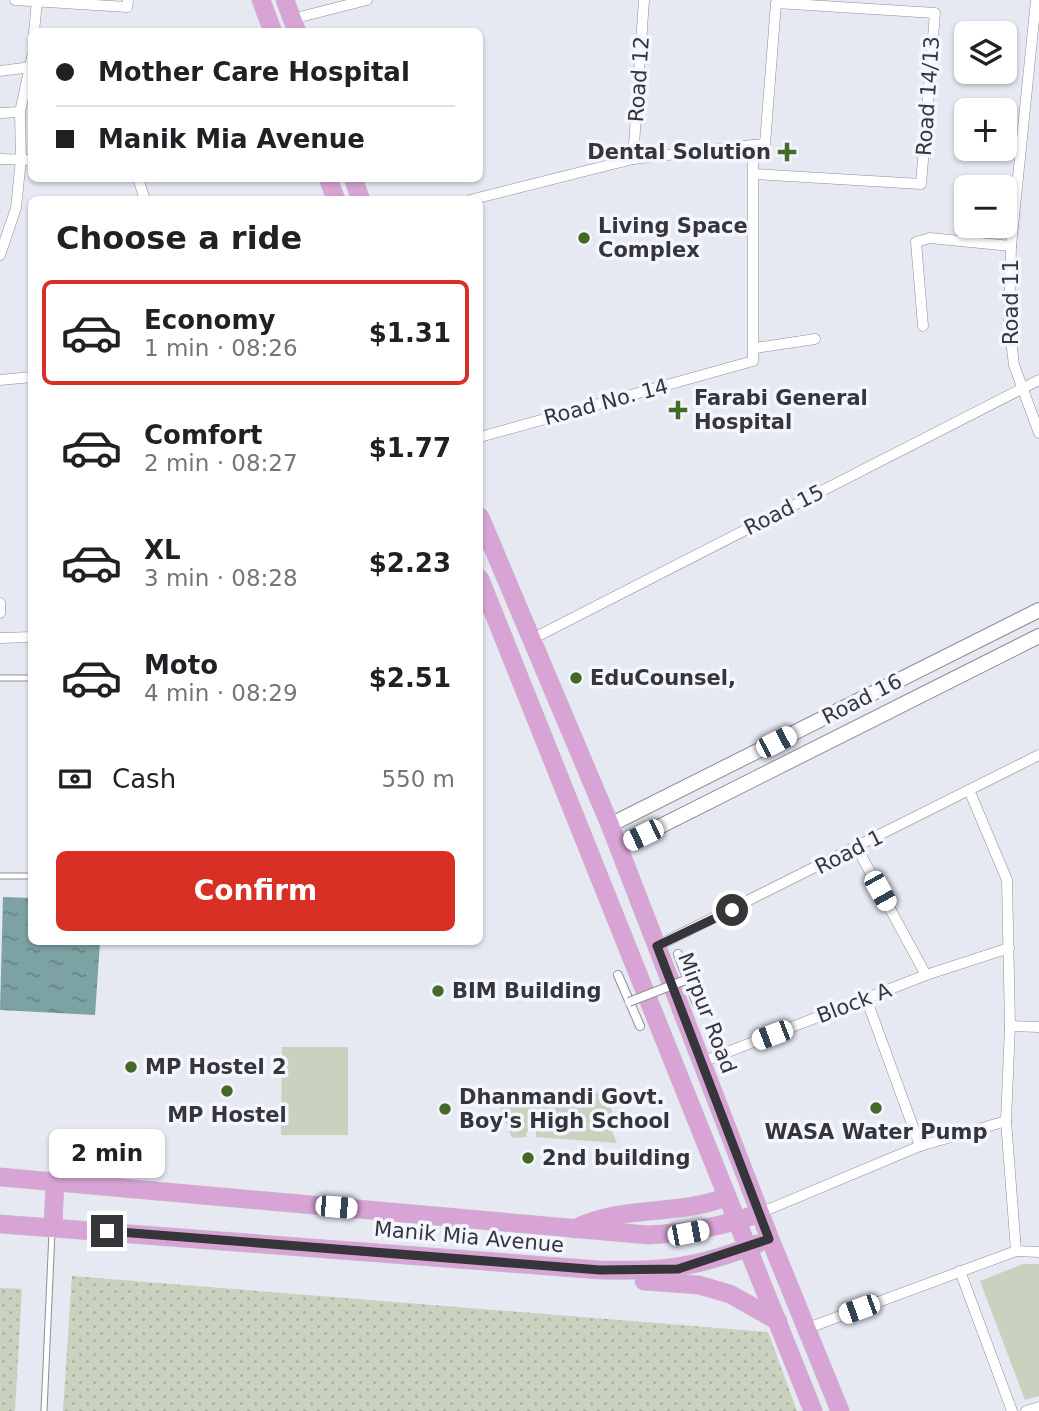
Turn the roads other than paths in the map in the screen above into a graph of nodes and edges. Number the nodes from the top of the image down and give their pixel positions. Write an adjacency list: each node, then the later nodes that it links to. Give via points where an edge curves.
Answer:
1 (15, 0): 8 (street)
2 (128, 0): 8 (street, via 127,7)
3 (261, 0): 11 (highway)
4 (285, 0): 9 (highway)
5 (367, 0): 9 (street)
6 (644, 0): 20 (street, Road 12)
7 (1037, 0): 23 (street, Road 11)
8 (37, 1): 10 (street)
9 (294, 25)
10 (34, 28)
11 (272, 28)
12 (28, 63): 13 (street)
13 (0, 71)
14 (28, 76): 15 (street)
15 (20, 112): 16 (street); 19 (street)
16 (0, 113)
17 (753, 145): 20 (street); 21 (street); 21 (street, Road 14/13, via 765,144 776,3 934,13 921,184)
18 (0, 159): 19 (street)
19 (26, 159): 24 (street)
20 (633, 159): 22 (street)
21 (754, 174): 27 (street)
22 (483, 197)
23 (1011, 246): 25 (street, via 930,238 916,242); 31 (street, Road 11, via 1009,344)
24 (0, 255)
25 (923, 326)
26 (815, 339): 27 (street)
27 (755, 348): 33 (street, Road No. 14, via 753,361)
28 (28, 377): 29 (street)
29 (0, 380)
30 (1039, 380): 31 (street, Road 15)
31 (1022, 389): 32 (street, Road 11); 42 (street, Road 15)
32 (1039, 433)
33 (483, 436)
34 (483, 524): 42 (highway, Mirpur Road)
35 (483, 586): 50 (highway)
36 (0, 604): 38 (street)
37 (1039, 610): 45 (main road, Road 16)
38 (0, 613)
39 (1039, 636): 46 (main road, Road 16)
40 (28, 637): 41 (street)
41 (0, 638)
42 (530, 640): 49 (highway, Mirpur Road)
43 (0, 678): 44 (lane)
44 (28, 678)
45 (870, 695): 46 (main road); 49 (main road, Road 16)
46 (882, 715): 51 (main road, Road 16)
47 (1039, 755): 48 (street, Road 1)
48 (969, 790): 52 (street, Road 1); 56 (street, via 1007,880)
49 (610, 825): 50 (highway); 51 (highway, Mirpur Road)
50 (585, 836): 72 (highway)
51 (619, 847): 55 (highway, Mirpur Road)
52 (857, 848): 55 (street, Road 1); 59 (street)
53 (0, 876): 54 (lane)
54 (28, 876)
55 (657, 946): 67 (highway, Mirpur Road)
56 (1009, 948): 59 (street, Block A); 65 (street)
57 (678, 954): 60 (street)
58 (618, 975): 62 (street)
59 (926, 975): 61 (street, Block A)
60 (688, 979): 62 (street, bridge); 63 (street)
61 (866, 998): 67 (street, Block A); 69 (street)
62 (629, 1002): 64 (street)
63 (697, 1004)
64 (640, 1026)
65 (1010, 1026): 66 (street); 68 (street)
66 (1039, 1027)
67 (702, 1062): 73 (highway, Mirpur Road)
68 (1006, 1121): 69 (street); 80 (street)
69 (920, 1146): 73 (street)
70 (0, 1177): 71 (highway, Manik Mia Avenue)
71 (55, 1182): 76 (highway); 77 (highway, Manik Mia Avenue)
72 (726, 1197): 74 (highway); 77 (highway, Manik Mia Avenue, via 689,1209 615,1213)
73 (760, 1213): 74 (highway, Manik Mia Avenue); 78 (highway, Mirpur Road)
74 (736, 1222): 77 (highway, Manik Mia Avenue, via 688,1233 648,1235); 79 (highway)
75 (0, 1224): 76 (highway, Manik Mia Avenue)
76 (53, 1227): 82 (highway, Manik Mia Avenue); 86 (lane)
77 (574, 1229)
78 (769, 1239): 79 (highway, Manik Mia Avenue); 85 (highway, Mirpur Road)
79 (746, 1248): 82 (highway, Manik Mia Avenue, via 678,1269); 84 (highway)
80 (1016, 1251): 81 (street); 83 (street)
81 (1039, 1252)
82 (600, 1270): 84 (highway, Manik Mia Avenue, via 650,1282 708,1287)
83 (960, 1271): 85 (street); 89 (street)
84 (778, 1321): 87 (highway)
85 (808, 1328): 88 (highway, Mirpur Road)
86 (44, 1411)
87 (813, 1411)
88 (840, 1411)
89 (1012, 1411)

